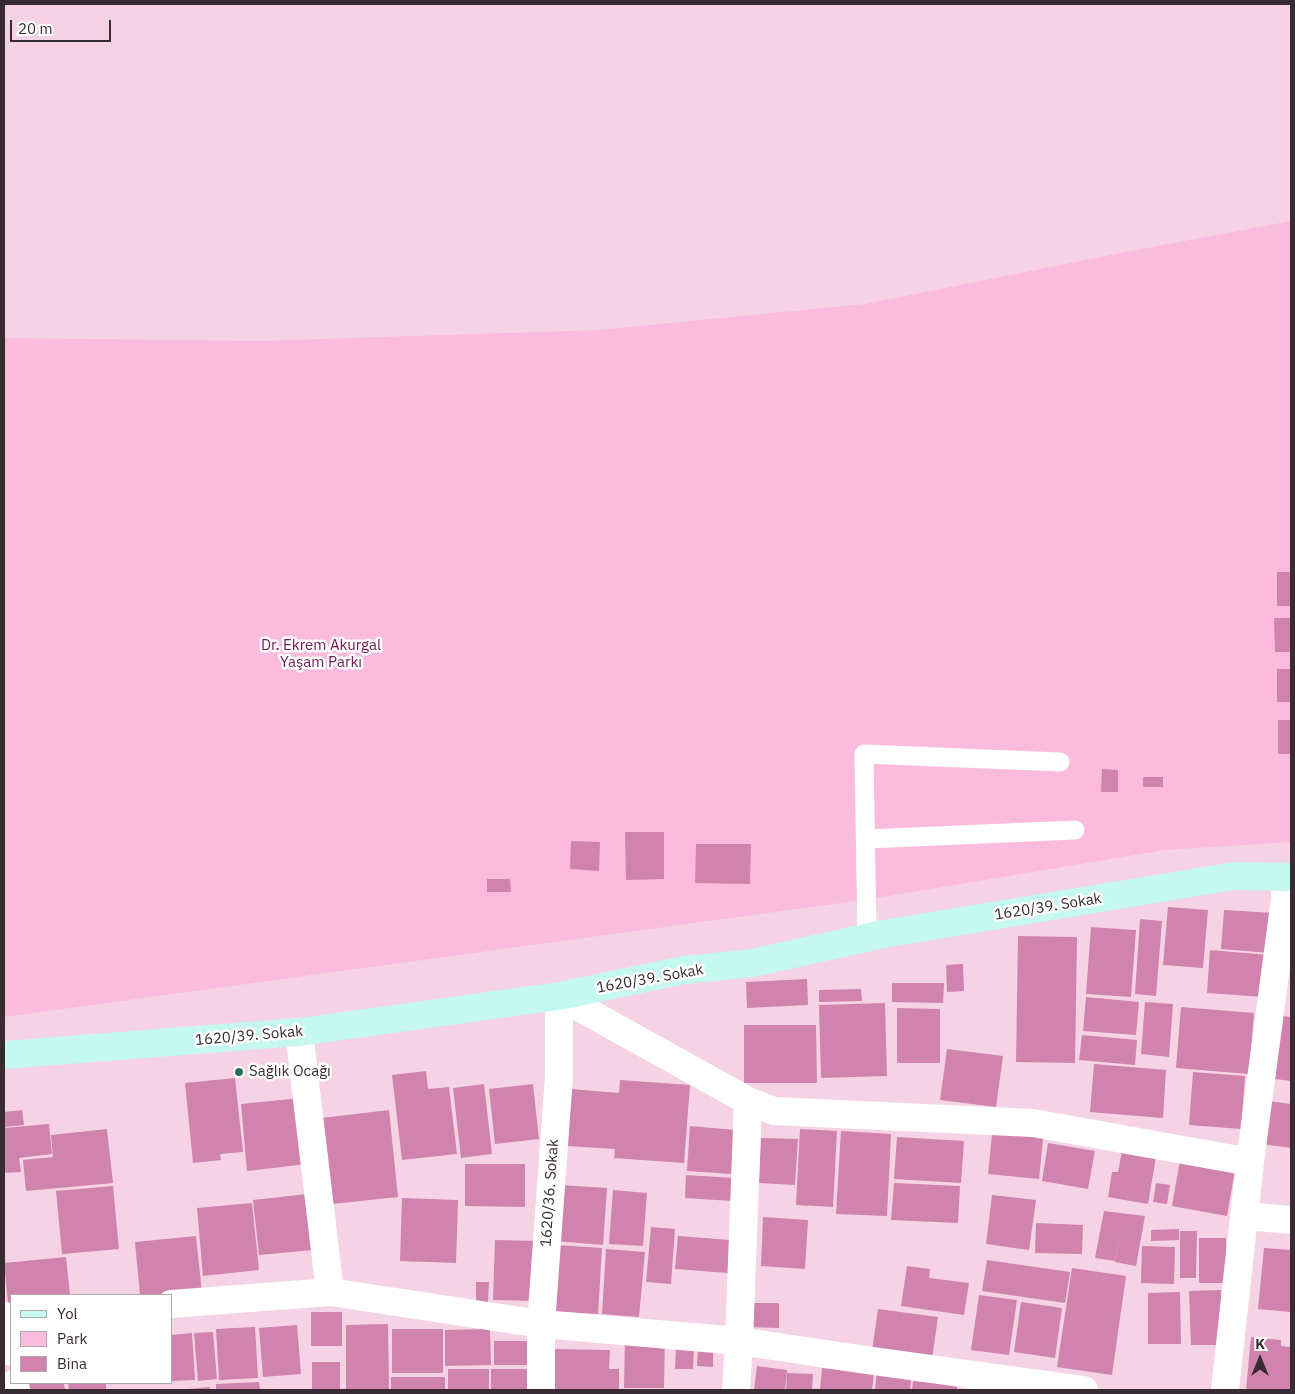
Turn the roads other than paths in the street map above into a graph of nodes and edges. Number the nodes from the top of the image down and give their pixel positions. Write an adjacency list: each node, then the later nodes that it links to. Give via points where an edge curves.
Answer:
1 (1060, 762): 3 (lane, via 864,754)
2 (1075, 830): 3 (lane)
3 (867, 839): 5 (lane)
4 (1288, 888): 5 (main road, 1620/39. Sokak, via 1234,876); 10 (street)
5 (867, 937): 6 (main road, 1620/39. Sokak, via 752,963 684,970)
6 (559, 996): 7 (main road, 1620/39. Sokak); 9 (street); 16 (street, 1620/36. Sokak, via 559,1076)
7 (298, 1032): 8 (main road, 1620/39. Sokak); 13 (street)
8 (4, 1055)
9 (748, 1101): 10 (street, via 774,1111 1033,1123); 17 (street)
10 (1250, 1162): 11 (street)
11 (1245, 1216): 12 (street); 22 (street)
12 (1291, 1220)
13 (330, 1292): 14 (street); 16 (street)
14 (172, 1304)
15 (7, 1316): 18 (street)
16 (541, 1324): 17 (street); 19 (street, 1620/36. Sokak)
17 (739, 1341): 20 (street); 21 (street)
18 (10, 1343)
19 (541, 1390)
20 (736, 1390)
21 (1084, 1390)
22 (1225, 1390)

